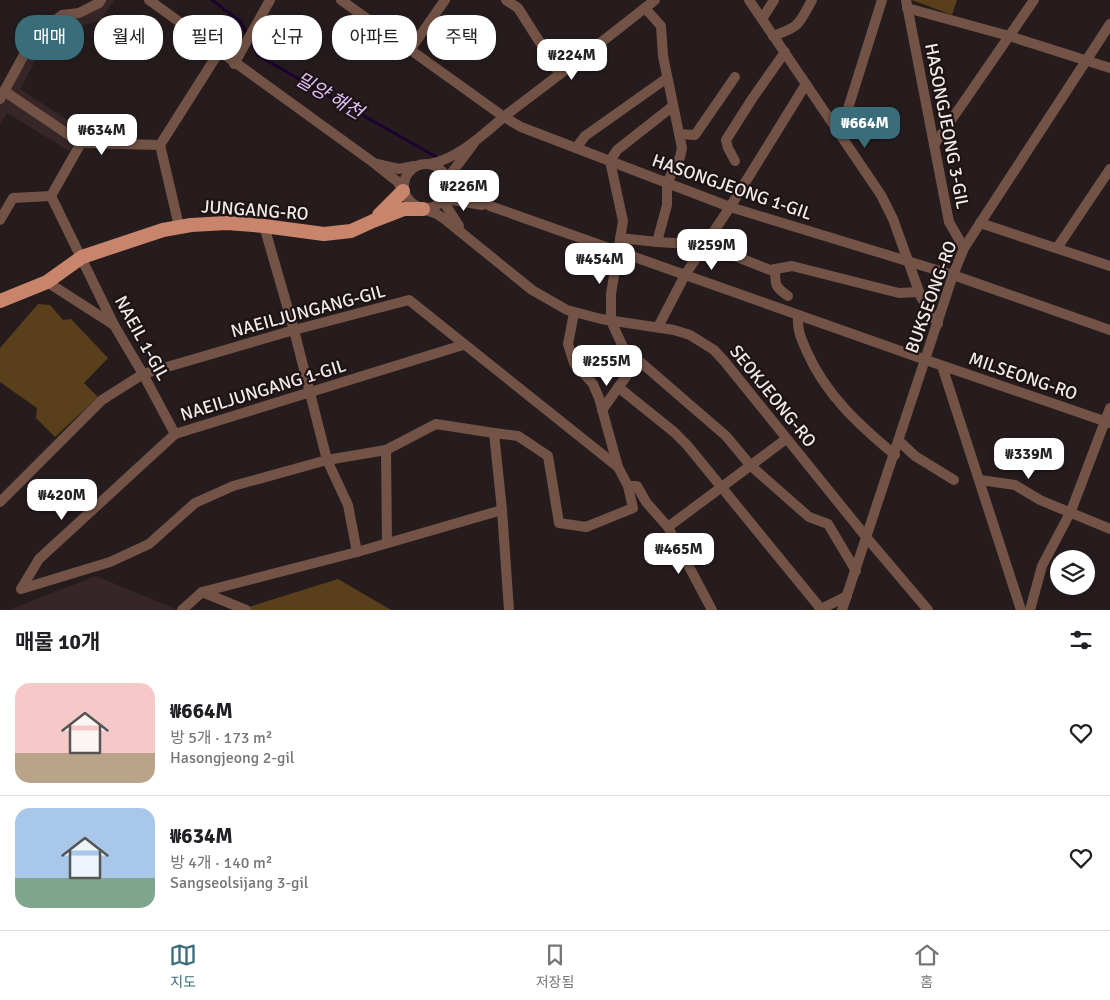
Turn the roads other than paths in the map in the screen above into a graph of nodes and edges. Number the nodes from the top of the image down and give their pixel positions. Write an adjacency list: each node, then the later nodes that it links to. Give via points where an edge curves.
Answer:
1 (101, 0): 32 (street, via 79,14 62,15 32,40)
2 (148, 0): 16 (street)
3 (270, 0): 26 (street)
4 (341, 0): 15 (street, HASONGJEONG 1-GIL)
5 (445, 0): 21 (street)
6 (506, 0): 28 (street, via 518,8)
7 (655, 0): 14 (street)
8 (749, 0): 17 (street)
9 (774, 0): 17 (street)
10 (812, 0): 19 (street, via 798,25)
11 (882, 0): 36 (street)
12 (1034, 0): 20 (street)
13 (906, 4): 20 (street, HASONGJEONG 3-GIL); 39 (street, HASONGJEONG 3-GIL)
14 (645, 8): 28 (street); 30 (street, via 661,26)
15 (362, 15)
16 (173, 18)
17 (762, 20): 19 (street)
18 (1110, 24): 25 (street, BUKSEONG-RO)
19 (773, 36): 22 (street)
20 (1009, 36): 25 (street, HASONGJEONG 3-GIL); 39 (street)
21 (417, 40)
22 (785, 52): 31 (street); 43 (street, via 726,140)
23 (417, 55): 34 (street, HASONGJEONG 1-GIL)
24 (214, 60): 40 (street)
25 (1086, 60): 27 (street, HASONGJEONG 3-GIL); 58 (street, BUKSEONG-RO)
26 (236, 61): 44 (street)
27 (1110, 68)
28 (560, 74): 34 (street)
29 (735, 77): 35 (street, via 695,136)
30 (667, 78): 33 (street); 41 (street, via 585,136)
31 (806, 84): 36 (street); 54 (street)
32 (2, 95): 38 (street)
33 (673, 106): 35 (street); 42 (street, via 617,150)
34 (504, 117): 37 (street); 41 (street, HASONGJEONG 1-GIL)
35 (679, 134): 49 (street, via 680,157)
36 (840, 134): 69 (street, via 881,195)
37 (474, 142): 45 (street, via 441,162); 48 (street)
38 (81, 143): 40 (street); 51 (street)
39 (934, 144): 65 (street, HASONGJEONG 3-GIL, via 949,222)
40 (160, 145): 59 (street)
41 (576, 148): 42 (street, HASONGJEONG 1-GIL)
42 (610, 161): 49 (street, HASONGJEONG 1-GIL); 62 (street, via 623,220)
43 (735, 161)
44 (374, 163): 46 (street, via 398,169); 50 (street, via 398,182)
45 (430, 164): 46 (street); 48 (street, via 443,172)
46 (415, 166): 50 (street, via 405,177)
47 (1110, 169): 66 (street)
48 (447, 179): 52 (street, via 447,194); 53 (street)
49 (667, 183): 54 (street, HASONGJEONG 1-GIL); 63 (street, via 667,206)
50 (403, 191): 55 (street, via 410,203); 57 (main road)
51 (51, 196): 56 (street, via 13,198); 68 (street, NAEIL 1-GIL)
52 (443, 201): 53 (street); 55 (street); 61 (street)
53 (490, 206): 67 (street, MILSEONG-RO)
54 (730, 207): 64 (street); 69 (street, HASONGJEONG 1-GIL)
55 (423, 209): 57 (main road, via 404,209); 61 (street, SEOKJEONG-RO, via 437,214)
56 (0, 220)
57 (372, 220): 60 (main road, JUNGANG-RO, via 351,231 324,234)
58 (980, 223): 65 (street, BUKSEONG-RO); 66 (street)
59 (179, 226): 60 (main road, JUNGANG-RO, via 227,223); 68 (main road, JUNGANG-RO)
60 (264, 226): 84 (street)
61 (465, 236): 78 (street, SEOKJEONG-RO, via 532,290)
62 (620, 238): 63 (street); 67 (street)
63 (657, 242): 64 (street)
64 (703, 247): 71 (street); 73 (street)
65 (964, 248): 72 (street, BUKSEONG-RO)
66 (1057, 248): 70 (street)
67 (618, 251): 73 (street, MILSEONG-RO); 80 (street, via 611,294)
68 (82, 258): 74 (main road, JUNGANG-RO); 82 (street, NAEIL 1-GIL)
69 (908, 260): 72 (street, HASONGJEONG 1-GIL); 75 (street)
70 (1110, 266)
71 (775, 269): 75 (street, via 792,266 899,293); 76 (street, via 775,284)
72 (953, 274): 81 (street, BUKSEONG-RO); 85 (street, HASONGJEONG 1-GIL)
73 (685, 275): 79 (street, MILSEONG-RO); 83 (street)
74 (47, 282): 77 (main road, JUNGANG-RO); 82 (street)
75 (919, 292): 81 (street)
76 (788, 296)
77 (0, 301)
78 (574, 312): 80 (street, SEOKJEONG-RO); 94 (street, via 568,344 574,363 593,384)
79 (798, 315): 88 (street, MILSEONG-RO); 101 (street, via 797,329 816,372 863,428)
80 (611, 320): 83 (street, SEOKJEONG-RO); 87 (street, via 623,347)
81 (938, 324): 88 (street, BUKSEONG-RO)
82 (114, 325): 90 (street, NAEIL 1-GIL)
83 (658, 327): 98 (street, SEOKJEONG-RO, via 690,335 714,350)
84 (294, 330): 86 (street, NAEILJUNGANG-GIL, via 409,300); 90 (street, NAEILJUNGANG-GIL); 92 (street)
85 (1110, 330)
86 (463, 345): 92 (street, NAEILJUNGANG 1-GIL); 104 (street, NAEILJUNGANG-GIL)
87 (638, 360): 91 (street); 103 (street, via 726,436)
88 (926, 360): 89 (street, MILSEONG-RO); 99 (street, BUKSEONG-RO)
89 (942, 366): 95 (street, MILSEONG-RO); 106 (street)
90 (143, 374): 97 (street, NAEIL 1-GIL); 109 (street, NAEILJUNGANG-GIL, via 102,400)
91 (618, 387): 94 (street); 108 (street, via 674,432)
92 (310, 393): 97 (street, NAEILJUNGANG 1-GIL); 102 (street)
93 (1110, 408): 95 (street)
94 (602, 410): 104 (street)
95 (1108, 422): 111 (street)
96 (494, 433): 100 (street, via 436,424); 107 (street, via 518,436 548,456 559,523 586,527 633,508); 110 (street)
97 (175, 434): 102 (street, NAEILJUNGANG 1-GIL, via 38,559 21,590 110,562 148,544 195,503 233,486)
98 (786, 439): 103 (street); 114 (street, SEOKJEONG-RO)
99 (899, 441): 101 (street, BUKSEONG-RO); 105 (street, via 915,456)
100 (386, 450): 102 (street); 115 (street)
101 (895, 455): 114 (street, BUKSEONG-RO)
102 (327, 460): 116 (street, via 348,505)
103 (751, 466): 108 (street); 117 (street, via 809,517 828,524)
104 (618, 467): 107 (street)
105 (954, 480)
106 (980, 480): 111 (street, via 1015,486 1040,500); 127 (street)
107 (628, 486): 112 (street, via 637,486)
108 (722, 488): 112 (street); 124 (street)
109 (0, 502)
110 (502, 510): 115 (street); 122 (street)
111 (1071, 511): 113 (street); 128 (street, via 1042,566)
112 (668, 527): 123 (street)
113 (1110, 529)
114 (867, 538): 117 (street, BUKSEONG-RO); 126 (street, SEOKJEONG-RO)
115 (387, 543): 116 (street)
116 (357, 552): 118 (street)
117 (856, 571): 119 (street, BUKSEONG-RO)
118 (202, 592): 120 (street); 121 (street)
119 (847, 596): 124 (street); 125 (street, BUKSEONG-RO)
120 (182, 610)
121 (246, 610)
122 (509, 610)
123 (712, 610)
124 (820, 610)
125 (842, 610)
126 (928, 610)
127 (1022, 610)
128 (1030, 610)

